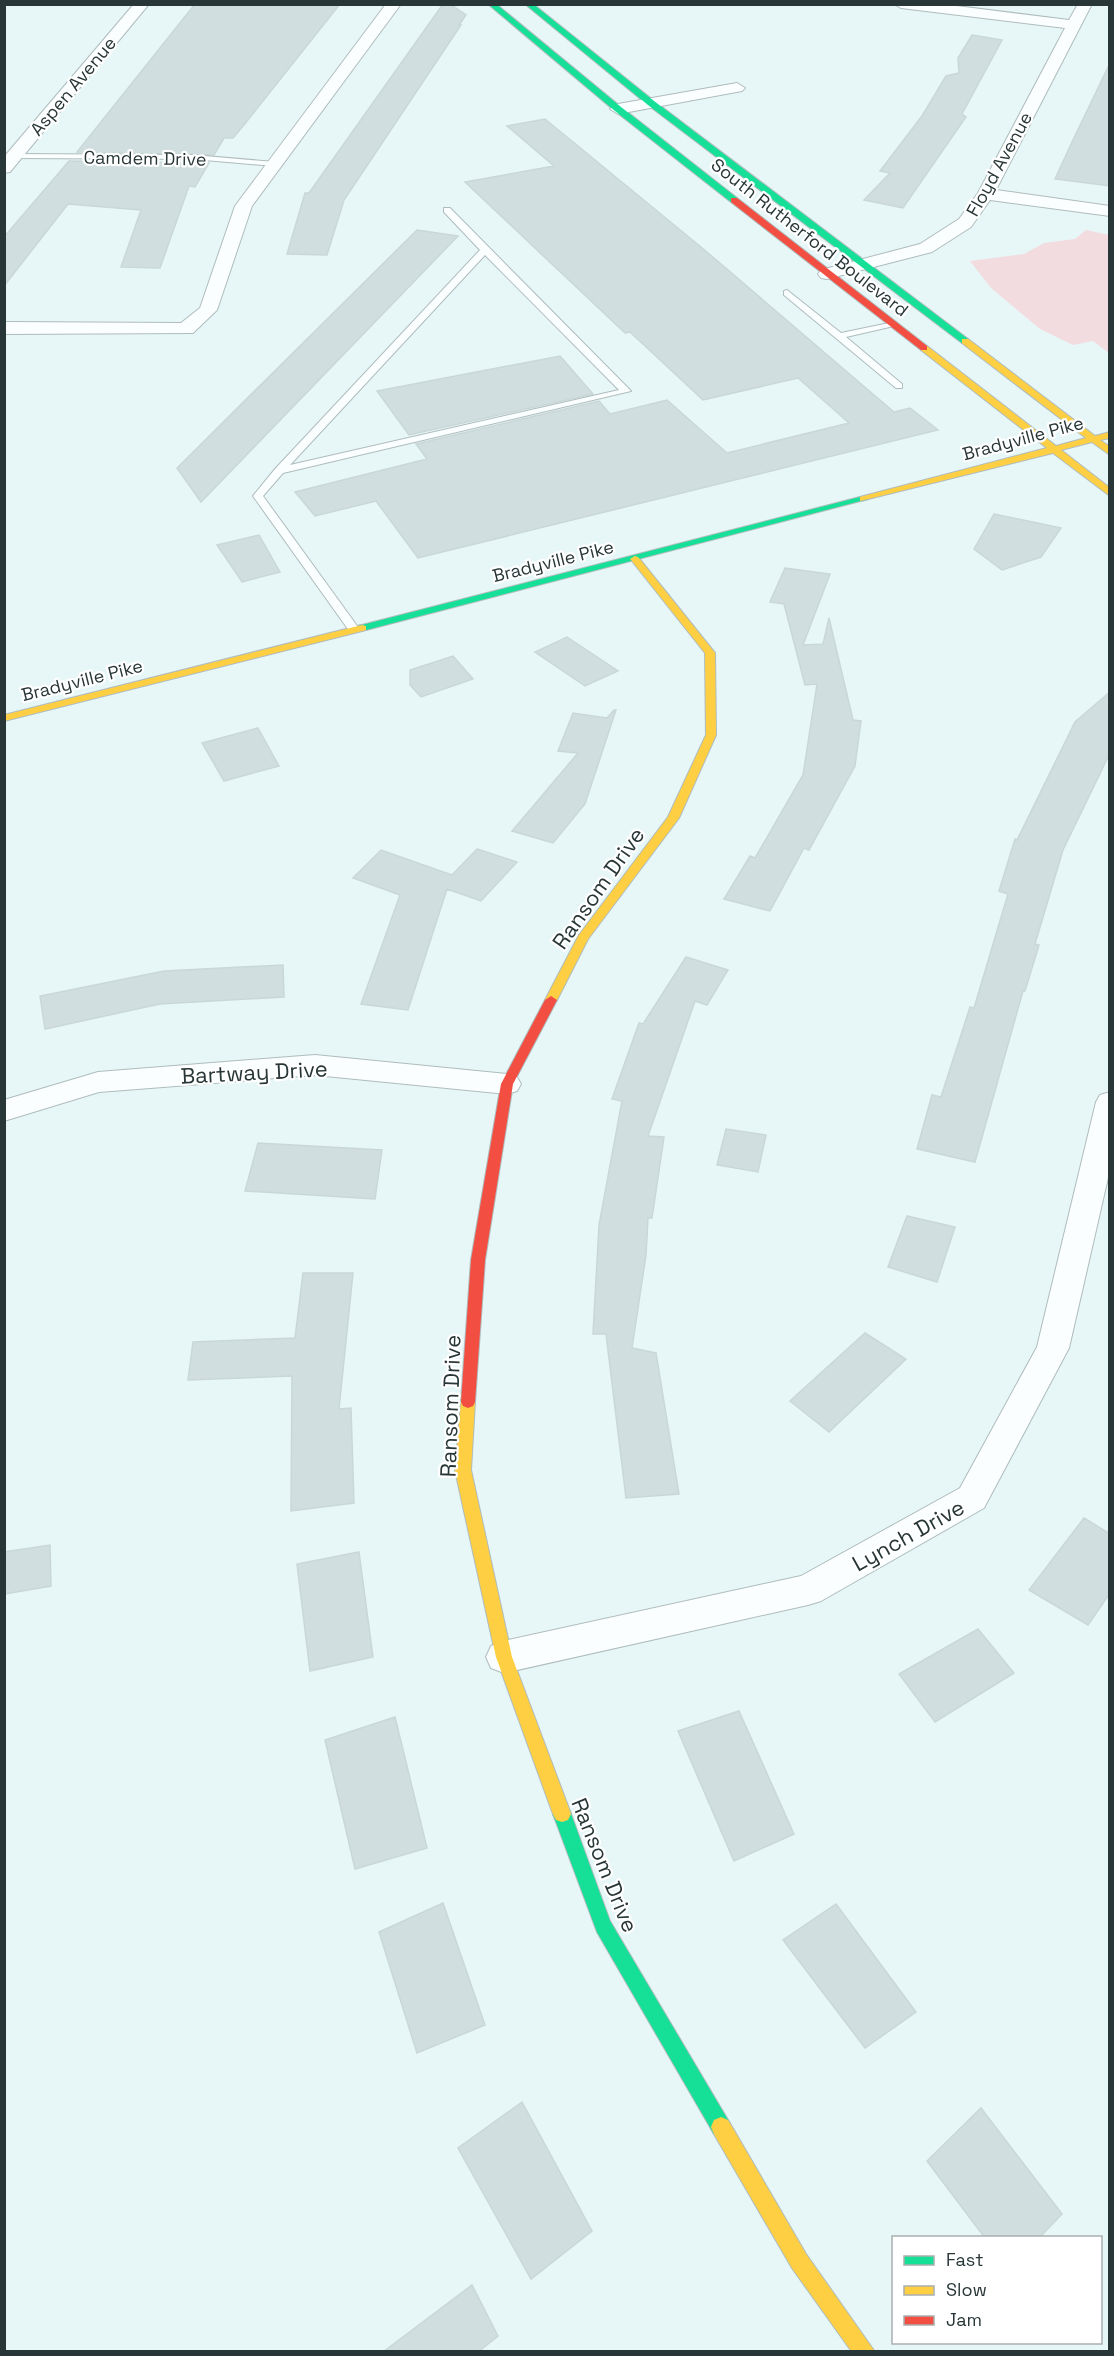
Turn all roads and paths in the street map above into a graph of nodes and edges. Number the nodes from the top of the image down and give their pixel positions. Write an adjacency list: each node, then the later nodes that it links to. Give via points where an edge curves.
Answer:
1 (142, 4): 11 (street, Aspen Avenue)
2 (394, 4): 12 (street)
3 (491, 4): 10 (main road, South Rutherford Boulevard)
4 (528, 4): 9 (main road, South Rutherford Boulevard)
5 (901, 4): 7 (street)
6 (1085, 4): 7 (street, Floyd Avenue)
7 (1074, 25): 13 (street, Floyd Avenue)
8 (737, 88): 9 (street)
9 (651, 103): 10 (street); 17 (main road, South Rutherford Boulevard)
10 (618, 109): 18 (main road, South Rutherford Boulevard)
11 (9, 162): 12 (lane, Camdem Drive, via 193,157)
12 (275, 164): 21 (street, via 244,206 208,310 186,329)
13 (986, 194): 15 (street); 17 (street, Floyd Avenue, via 965,223 926,248)
14 (447, 210): 16 (lane)
15 (1110, 211)
16 (485, 250): 28 (lane); 28 (lane, via 626,391)
17 (863, 265): 18 (street, Floyd Avenue); 25 (main road, South Rutherford Boulevard)
18 (827, 274): 20 (main road, South Rutherford Boulevard)
19 (787, 293): 22 (lane)
20 (891, 324): 22 (lane); 26 (main road, South Rutherford Boulevard)
21 (4, 328)
22 (839, 336): 23 (lane)
23 (899, 386)
24 (1110, 435): 25 (main road, Bradyville Pike)
25 (1093, 439): 26 (main road, Bradyville Pike); 27 (main road, South Rutherford Boulevard)
26 (1054, 449): 29 (main road, South Rutherford Boulevard); 30 (main road, Bradyville Pike)
27 (1110, 452)
28 (279, 471): 31 (lane, via 258,496)
29 (1110, 493)
30 (635, 559): 31 (main road, Bradyville Pike); 33 (main road, Ransom Drive, via 710,653 711,735 673,818 583,938)
31 (354, 630): 32 (main road, Bradyville Pike)
32 (4, 718)
33 (507, 1084): 35 (street, Bartway Drive, via 315,1065 98,1082); 37 (main road, Ransom Drive, via 478,1260 463,1470)
34 (1110, 1102): 36 (street, Lynch Drive)
35 (4, 1111)
36 (1104, 1153): 37 (street, Lynch Drive, via 1053,1348 972,1498 808,1590)
37 (504, 1657): 38 (main road, Ransom Drive, via 603,1926 799,2261)
38 (865, 2352)

